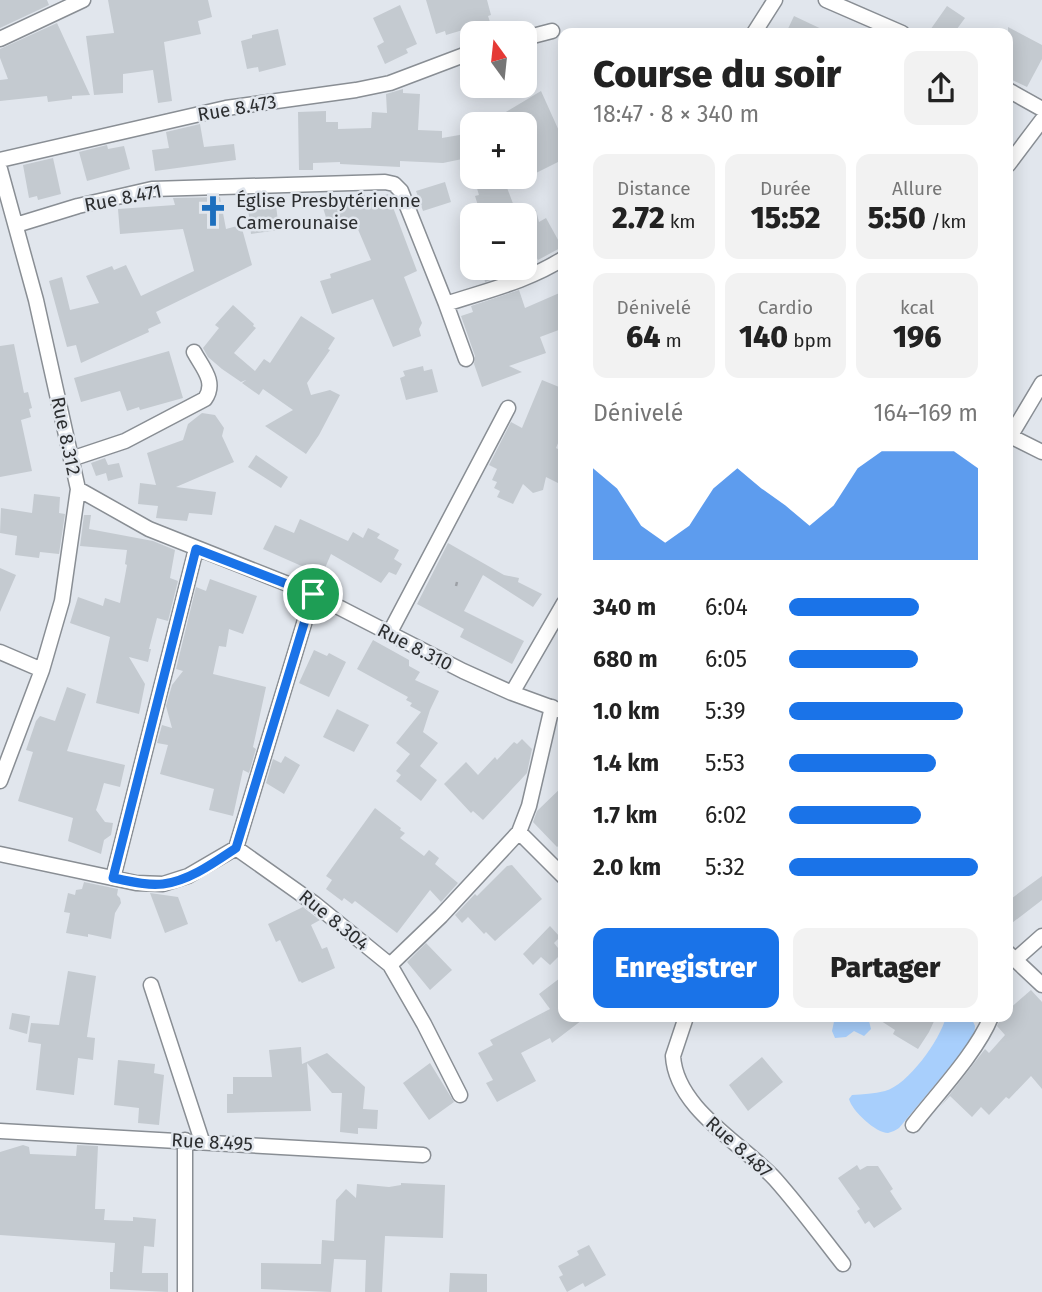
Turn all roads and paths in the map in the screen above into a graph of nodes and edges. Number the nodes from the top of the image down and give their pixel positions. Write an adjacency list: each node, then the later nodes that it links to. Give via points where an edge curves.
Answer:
1 (83, 0): 8 (street)
2 (775, 0): 4 (street)
3 (826, 0): 5 (street)
4 (757, 28)
5 (890, 28)
6 (551, 30): 7 (street)
7 (537, 34)
8 (0, 39)
9 (460, 57): 14 (street, Rue 8.473, via 390,83 226,108)
10 (1013, 93): 11 (street)
11 (1042, 109)
12 (1042, 120): 13 (street)
13 (1013, 158)
14 (0, 160)
15 (0, 169): 16 (street, Rue 8.312)
16 (16, 225): 18 (street, Rue 8.471, via 152,189 385,182 401,191); 26 (street, Rue 8.312)
17 (558, 262): 18 (street, via 501,287)
18 (446, 304): 20 (street, Rue 8.471)
19 (194, 352): 26 (street, via 210,380 205,399 125,441)
20 (466, 359)
21 (1042, 383): 23 (street)
22 (509, 408): 31 (street)
23 (1013, 431)
24 (1013, 440): 25 (street)
25 (1042, 452)
26 (71, 459): 27 (street, Rue 8.312)
27 (78, 489): 28 (street, Rue 8.310, via 118,514); 33 (street, Rue 8.312, via 62,601)
28 (196, 549): 29 (street, Rue 8.310); 41 (street)
29 (313, 594): 31 (street, Rue 8.310); 38 (street)
30 (558, 613): 34 (street)
31 (389, 634): 34 (street, Rue 8.310)
32 (0, 652): 33 (street)
33 (42, 670): 36 (street, Rue 8.312)
34 (512, 693): 35 (street, Rue 8.310)
35 (558, 710): 37 (street)
36 (0, 781)
37 (519, 832): 40 (street); 45 (street)
38 (236, 848): 41 (street, via 188,876 163,884); 45 (street, Rue 8.304, via 316,904)
39 (0, 854): 41 (street)
40 (558, 871)
41 (113, 878)
42 (1042, 936): 43 (street)
43 (1013, 955)
44 (1013, 957): 47 (street)
45 (390, 965): 50 (street)
46 (151, 985): 54 (street)
47 (1042, 985)
48 (684, 1022): 56 (street, Rue 8.487, via 673,1056 684,1088 700,1112 774,1177)
49 (989, 1022): 51 (street)
50 (460, 1096)
51 (913, 1125)
52 (0, 1131): 53 (street, Rue 8.495)
53 (185, 1140): 54 (street, Rue 8.495); 57 (street)
54 (202, 1141): 55 (street, Rue 8.495)
55 (423, 1155)
56 (843, 1264)
57 (185, 1292)

